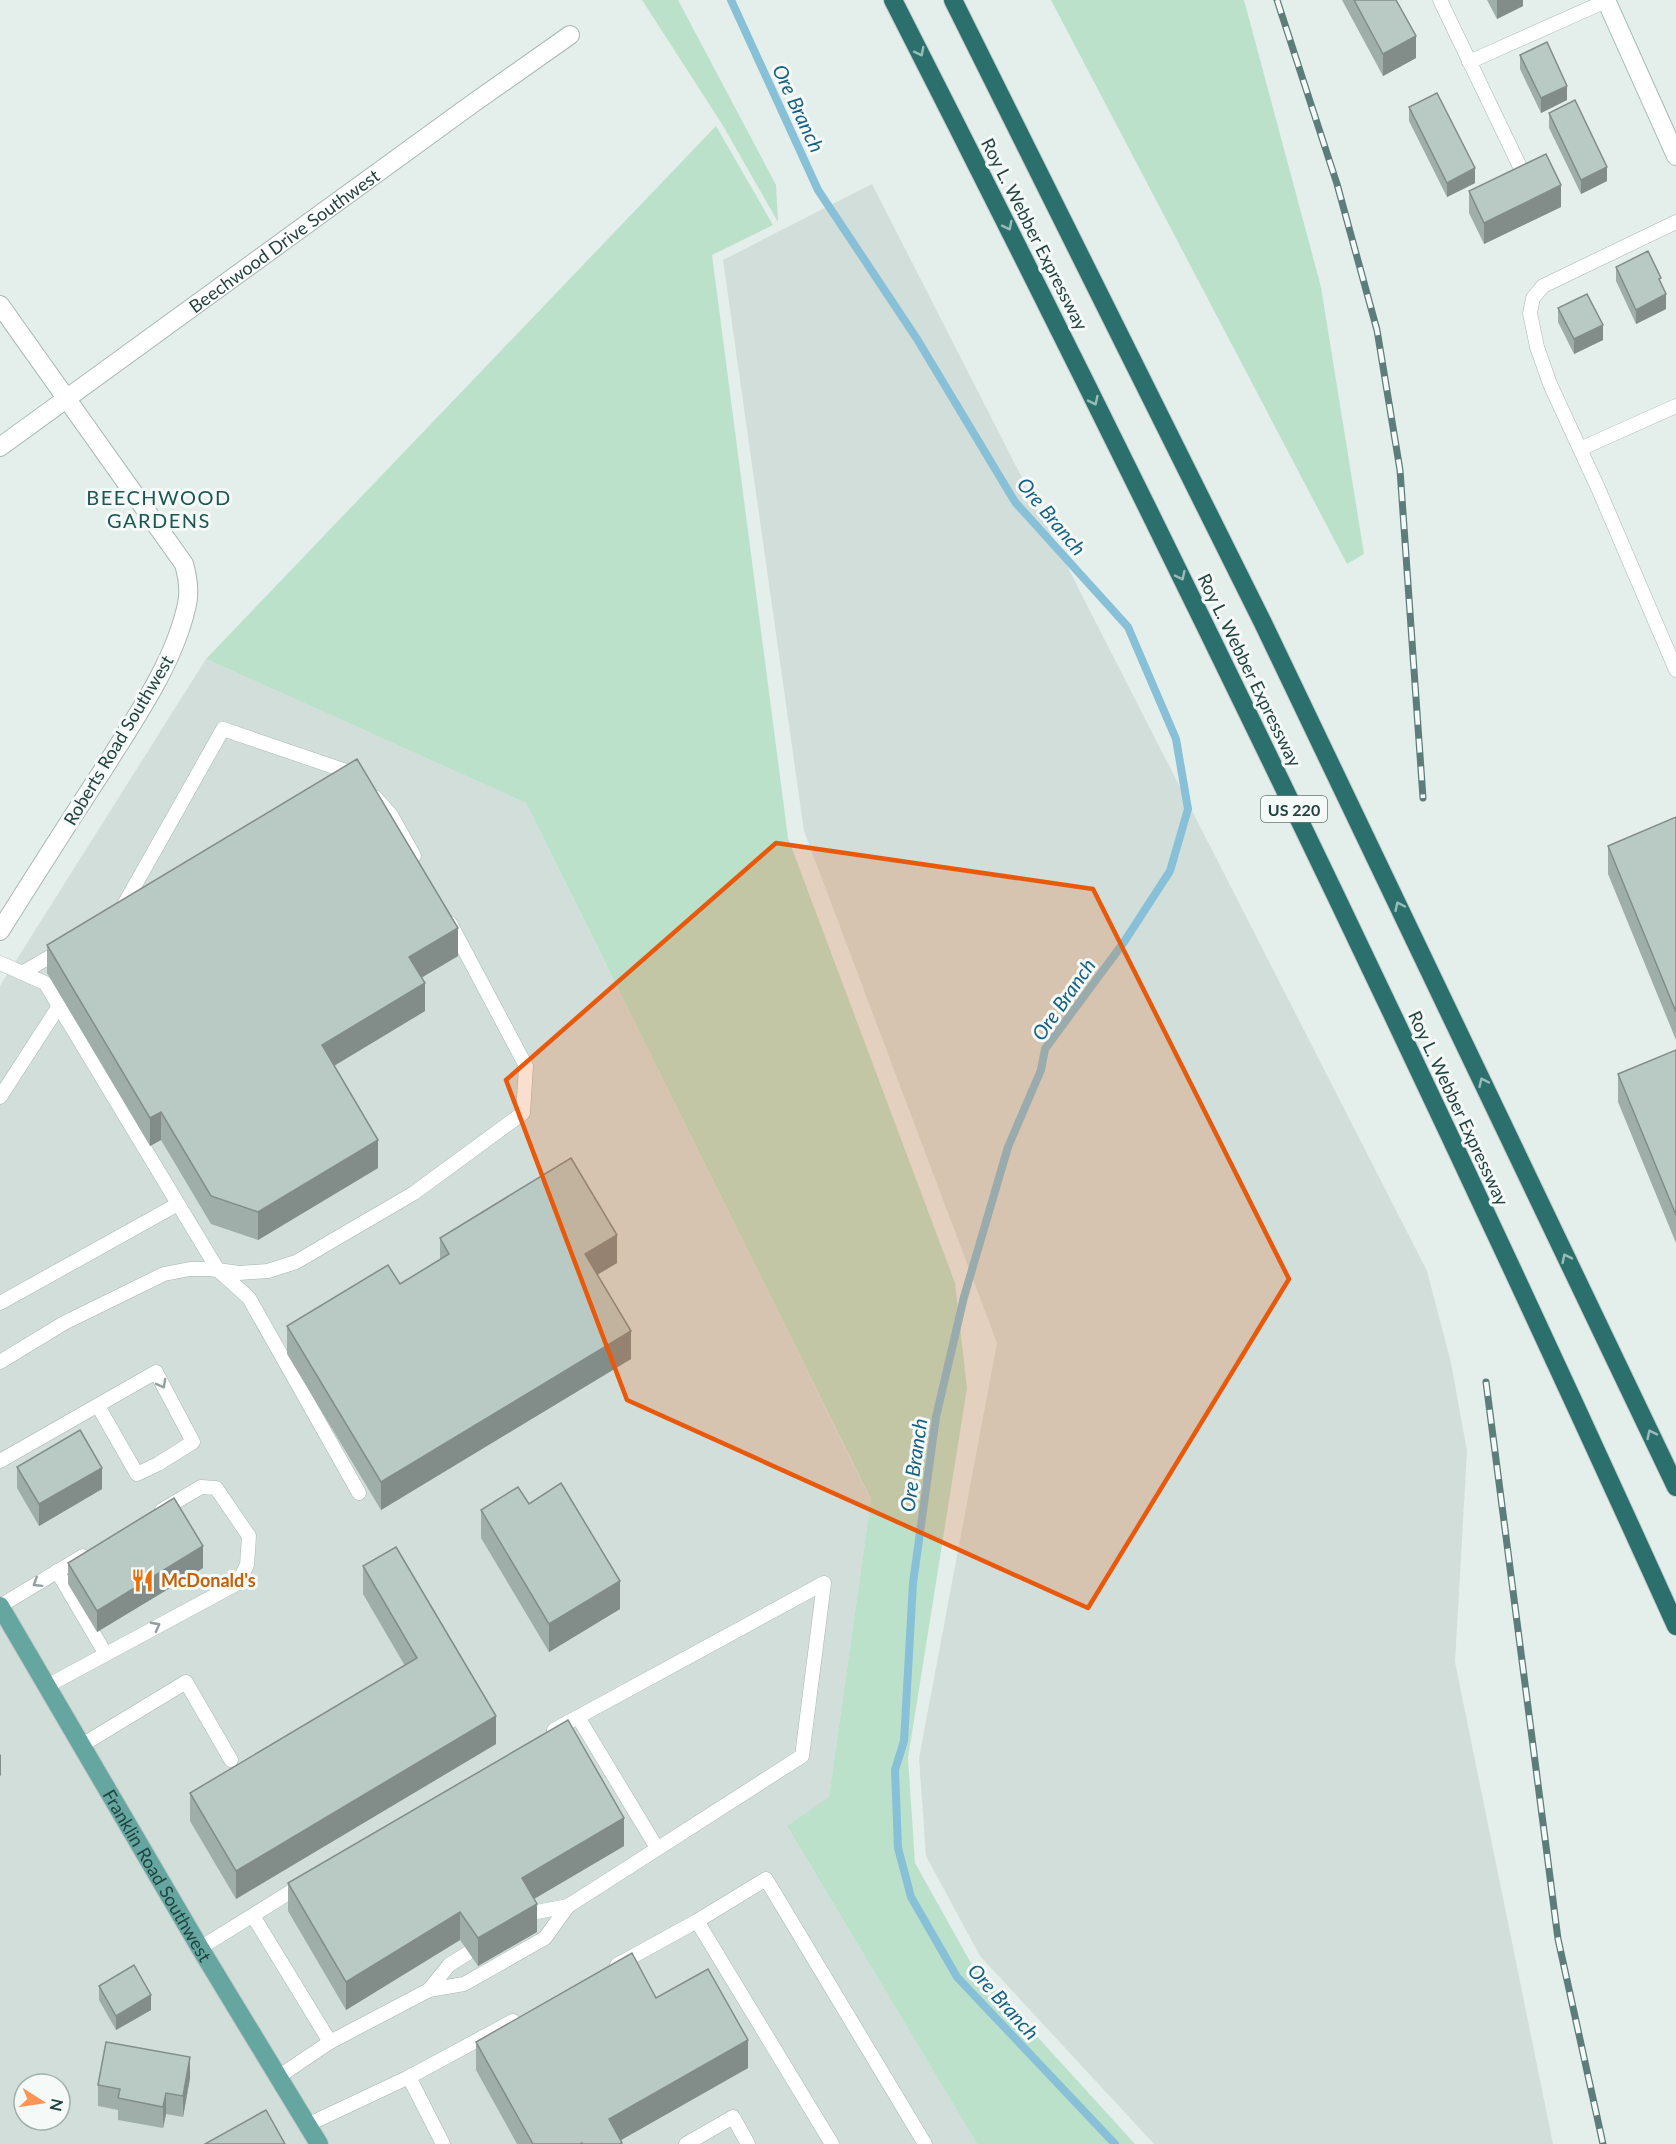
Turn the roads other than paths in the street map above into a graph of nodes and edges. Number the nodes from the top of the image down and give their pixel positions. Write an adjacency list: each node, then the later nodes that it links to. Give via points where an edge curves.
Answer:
1 (893, 0): 39 (highway, Roy L. Webber Expressway / US 220, one-way to 39, via 1245,707 1488,1216)
2 (953, 0): 33 (highway, Roy L. Webber Expressway / US 220, one-way to 2, via 1263,622)
3 (1440, 0): 6 (lane)
4 (1606, 0): 6 (lane); 7 (street)
5 (570, 35): 11 (street, Beechwood Drive Southwest)
6 (1469, 62): 8 (lane)
7 (1676, 156)
8 (1522, 171)
9 (1676, 222): 14 (lane, via 1543,286 1533,298 1530,313 1537,347)
10 (0, 305): 11 (street, Roberts Road Southwest)
11 (66, 399): 13 (street, Beechwood Drive Southwest); 21 (street, Roberts Road Southwest, via 184,564 190,586 175,643 159,677)
12 (1676, 406): 14 (lane)
13 (0, 447)
14 (1580, 449): 15 (lane)
15 (1676, 670)
16 (352, 773): 17 (lane); 18 (lane, via 391,814); 19 (lane, via 223,729 113,919)
17 (334, 785)
18 (420, 867)
19 (138, 904)
20 (442, 909): 28 (lane, via 526,1066 524,1113 414,1193 296,1262 268,1271)
21 (0, 931)
22 (70, 945): 24 (lane)
23 (0, 963): 24 (lane)
24 (22, 973): 25 (lane, via 45,983)
25 (59, 1006): 26 (lane); 27 (lane)
26 (0, 1097)
27 (178, 1204): 28 (lane); 29 (lane)
28 (218, 1270): 30 (lane, via 190,1269 164,1274 64,1323); 34 (lane, via 249,1298)
29 (0, 1303)
30 (0, 1362)
31 (98, 1406): 31 (lane, one-way to 31, via 156,1372 193,1442 137,1474); 32 (lane)
32 (0, 1461)
33 (1676, 1487)
34 (359, 1492)
35 (149, 1517): 40 (lane, one-way to 35, via 238,1583 247,1565 249,1536 216,1488 201,1487)
36 (98, 1547): 37 (lane)
37 (57, 1571): 38 (lane, one-way to 38); 40 (lane)
38 (0, 1606): 41 (main road, Franklin Road Southwest)
39 (1676, 1626)
40 (105, 1653): 41 (lane)
41 (47, 1686): 44 (main road, Franklin Road Southwest)
42 (578, 1717): 43 (lane); 46 (lane); 46 (lane, via 824,1583 802,1756)
43 (540, 1739)
44 (82, 1745): 45 (lane, via 186,1682); 52 (main road, Franklin Road Southwest)
45 (231, 1760)
46 (657, 1848): 48 (lane)
47 (310, 1880): 50 (lane)
48 (568, 1906): 49 (lane); 55 (lane, via 545,1938 464,1984)
49 (526, 1914)
50 (253, 1916): 52 (lane); 57 (lane)
51 (698, 1921): 54 (lane); 65 (lane); 66 (lane, via 766,1879)
52 (200, 1948): 58 (main road, Franklin Road Southwest)
53 (468, 1953): 55 (lane, via 449,1965)
54 (604, 1972)
55 (429, 1990): 57 (lane)
56 (522, 2016): 59 (lane)
57 (330, 2042): 58 (lane)
58 (278, 2077): 60 (main road, Franklin Road Southwest)
59 (409, 2078): 60 (lane); 62 (lane)
60 (308, 2125): 61 (main road, Franklin Road Southwest)
61 (319, 2144)
62 (443, 2144)
63 (686, 2144): 64 (lane, via 733,2117)
64 (748, 2144)
65 (832, 2144)
66 (925, 2144)

